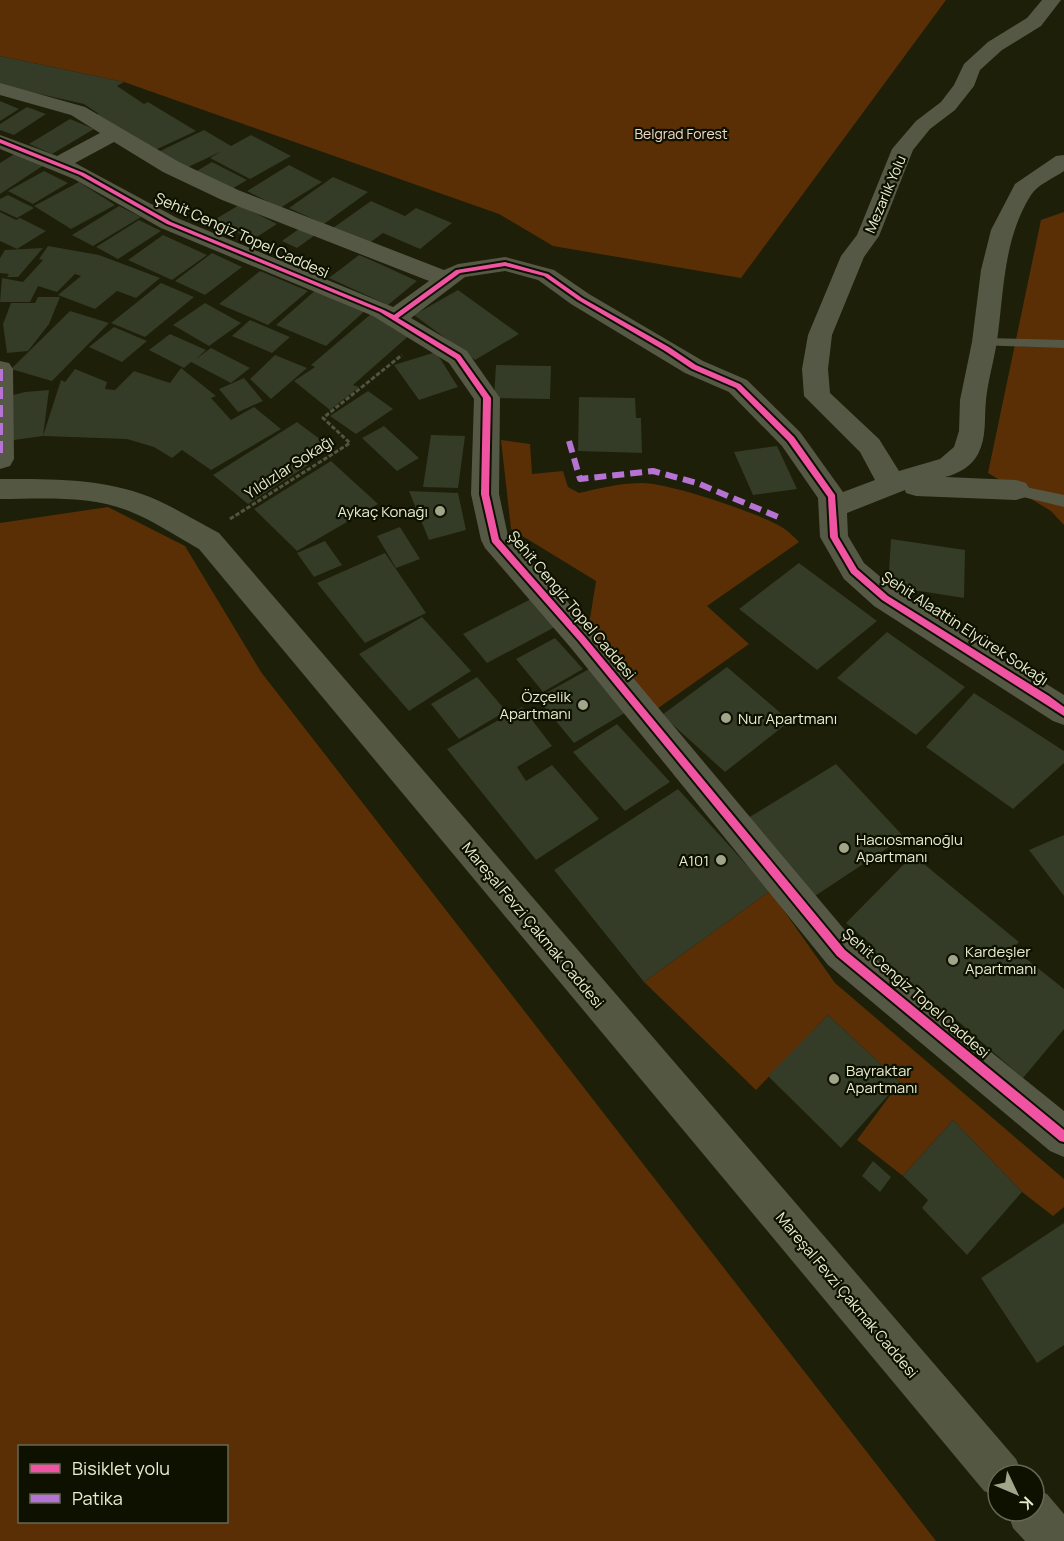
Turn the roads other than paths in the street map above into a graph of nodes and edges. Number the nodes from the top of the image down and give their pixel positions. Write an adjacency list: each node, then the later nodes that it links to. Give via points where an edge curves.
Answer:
1 (1052, 0): 13 (street, Mezarlık Yolu, via 1034,22 995,46 971,68 964,86 948,106 923,125 903,149 868,236 853,256 820,335 815,369 818,396 867,440 885,467)
2 (0, 89): 3 (street, via 78,111)
3 (115, 133): 6 (street); 7 (street, via 171,167 230,195)
4 (0, 141): 6 (street, Şehit Cengiz Topel Caddesi)
5 (1064, 161): 9 (street, via 1023,189 1002,231)
6 (58, 164): 8 (street, Şehit Cengiz Topel Caddesi, via 169,223)
7 (447, 279): 8 (street, Şehit Alaattin Elyürek Sokağı); 17 (street, Şehit Alaattin Elyürek Sokağı, via 458,271 505,264 546,275 694,367 738,386 791,439 832,497)
8 (394, 318): 19 (street, Şehit Cengiz Topel Caddesi, via 458,357 487,398 485,494 495,540 582,639 841,953)
9 (984, 342): 10 (lane); 13 (street, via 966,452 948,467)
10 (1064, 344)
11 (0, 369): 12 (street)
12 (0, 459)
13 (890, 485): 15 (street); 17 (street)
14 (0, 489): 20 (main road, Mareşal Fevzi Çakmak Caddesi, via 64,489 104,494 138,504 209,541)
15 (1016, 490): 16 (lane)
16 (1064, 501)
17 (832, 508): 18 (street, Şehit Alaattin Elyürek Sokağı, via 834,537 854,571 885,598)
18 (1064, 712)
19 (1064, 1137)
20 (990, 1463)
21 (1040, 1523): 22 (main road)
22 (1056, 1541)

